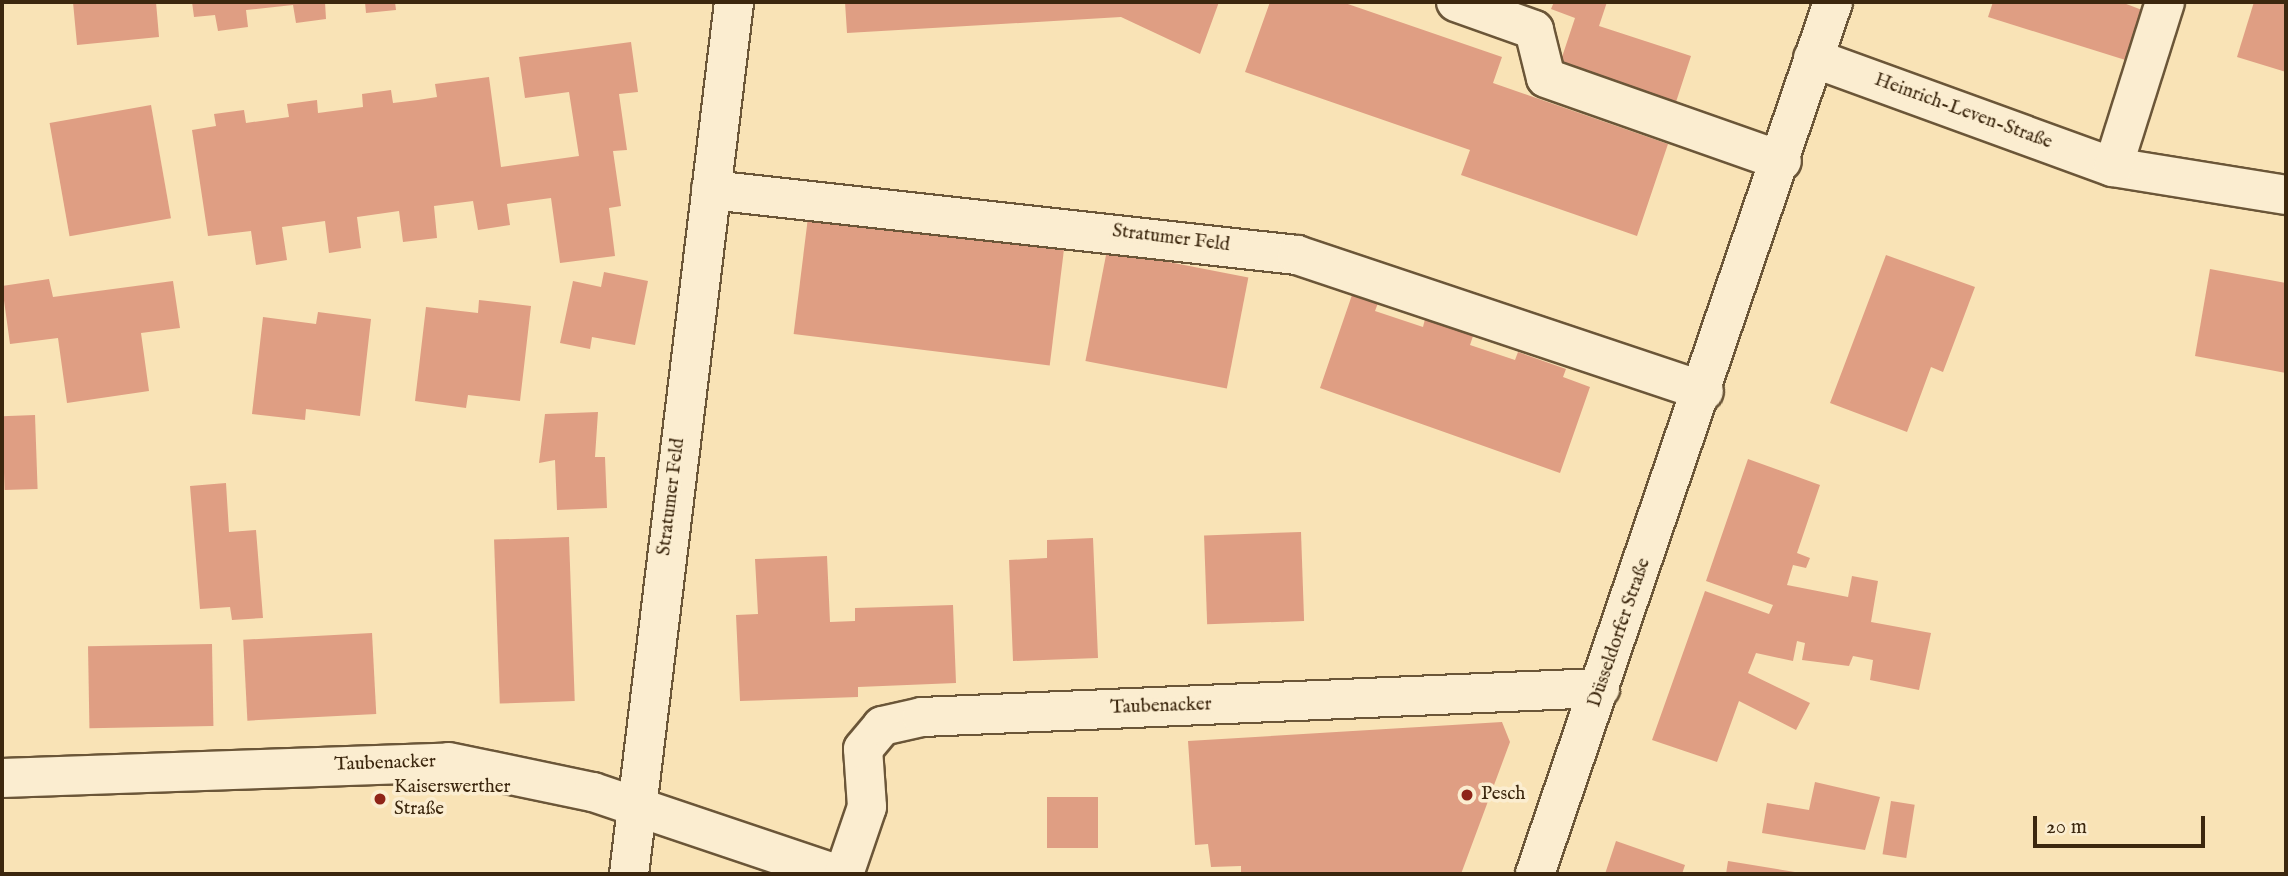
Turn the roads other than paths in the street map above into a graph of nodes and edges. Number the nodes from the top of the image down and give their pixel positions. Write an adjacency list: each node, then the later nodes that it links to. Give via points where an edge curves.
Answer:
1 (734, 2): 8 (street, Stratumer Feld)
2 (1456, 2): 6 (street, via 1534,30 1546,78)
3 (1833, 2): 5 (street, Düsseldorfer Straße)
4 (2165, 2): 7 (street)
5 (1814, 58): 6 (street, Düsseldorfer Straße); 7 (street, Heinrich-Leven-Straße)
6 (1782, 161): 10 (street, Düsseldorfer Straße)
7 (2113, 167): 9 (street, Heinrich-Leven-Straße)
8 (711, 190): 10 (street, Stratumer Feld, via 1297,254); 13 (street, Stratumer Feld, via 646,707)
9 (2286, 195)
10 (1704, 391): 11 (street, Düsseldorfer Straße)
11 (1600, 688): 16 (street, Taubenacker, via 922,717 881,726 863,749 867,807); 17 (street, Düsseldorfer Straße)
12 (2, 778): 13 (street, Taubenacker, via 449,762)
13 (640, 806): 14 (street, Stratumer Feld); 15 (street, Taubenacker)
14 (629, 874)
15 (836, 874)
16 (844, 874)
17 (1535, 874)

